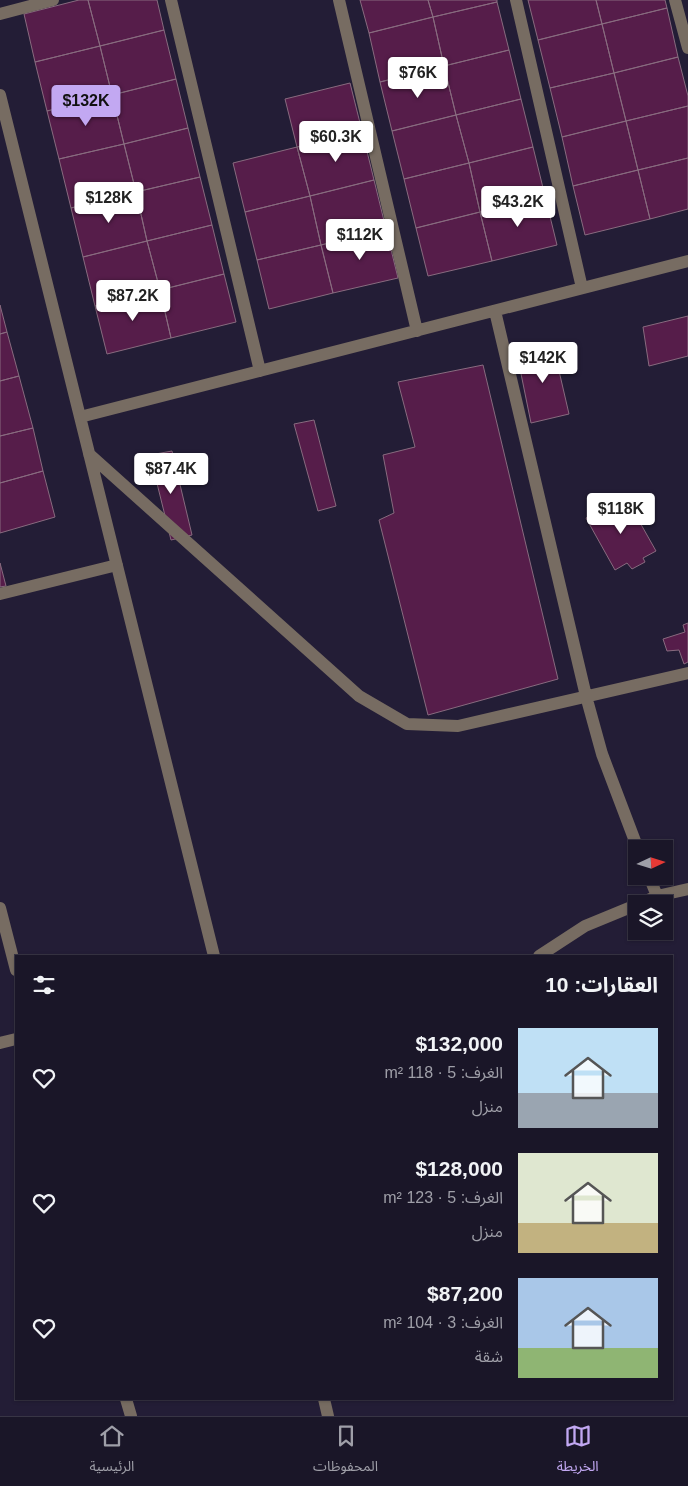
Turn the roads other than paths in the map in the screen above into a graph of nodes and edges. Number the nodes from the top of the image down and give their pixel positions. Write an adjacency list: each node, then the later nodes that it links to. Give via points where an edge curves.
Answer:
1 (53, 0): 6 (street)
2 (171, 0): 14 (street)
3 (339, 0): 13 (street)
4 (516, 0): 11 (street)
5 (675, 0): 7 (street)
6 (0, 14)
7 (688, 48)
8 (0, 95): 9 (street)
9 (5, 136): 15 (street)
10 (688, 261): 11 (street)
11 (582, 288): 12 (street)
12 (495, 311): 13 (street); 20 (street)
13 (417, 331): 14 (street)
14 (260, 371): 15 (street)
15 (80, 417): 16 (street)
16 (89, 454): 17 (street); 20 (street, via 359,696 407,724 458,726)
17 (117, 565): 18 (street); 26 (street)
18 (0, 594)
19 (688, 673): 20 (street)
20 (586, 696): 21 (street, via 602,754)
21 (635, 840)
22 (688, 889): 23 (street)
23 (661, 895)
24 (0, 908): 28 (street)
25 (628, 908): 27 (street, via 585,926)
26 (214, 955)
27 (541, 955)
28 (15, 966)
29 (15, 1039): 30 (street)
30 (0, 1043)
31 (126, 1400): 33 (street)
32 (324, 1400): 34 (street)
33 (130, 1416)
34 (328, 1416)

